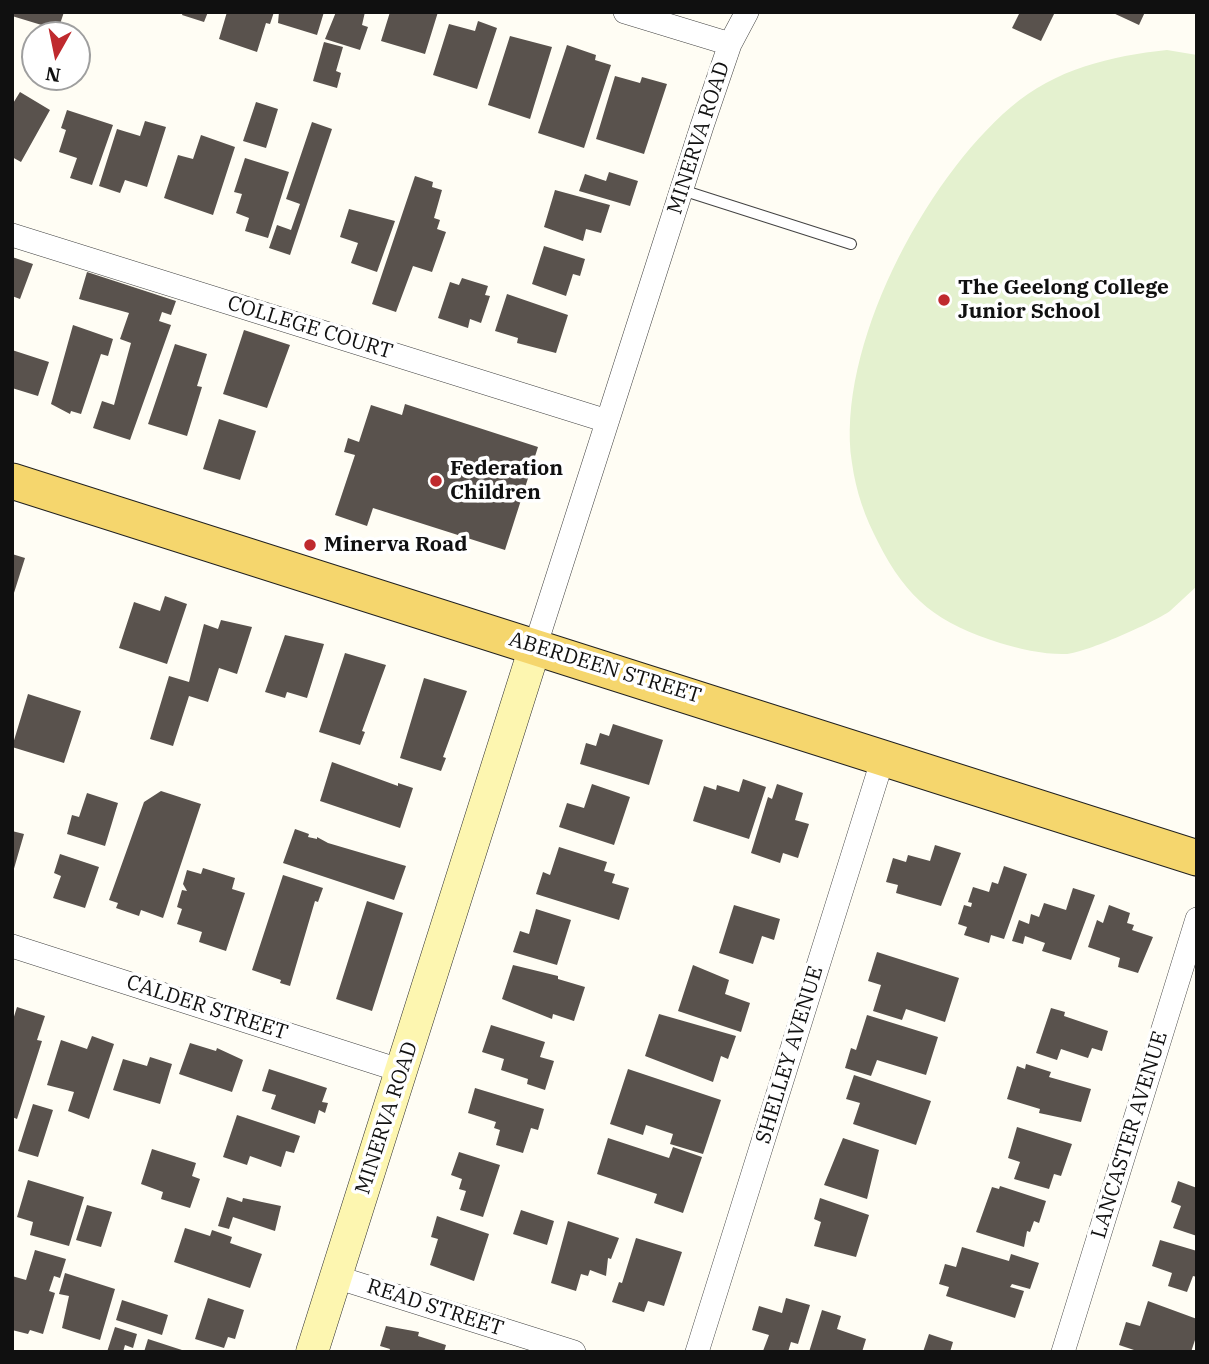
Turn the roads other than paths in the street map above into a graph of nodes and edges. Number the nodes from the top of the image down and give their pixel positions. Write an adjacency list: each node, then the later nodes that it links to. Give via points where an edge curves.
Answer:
1 (625, 12): 4 (street)
2 (735, 12): 4 (street, MINERVA ROAD)
3 (747, 12): 4 (street, MINERVA ROAD)
4 (730, 44): 5 (street, MINERVA ROAD)
5 (682, 190): 7 (lane); 8 (street, MINERVA ROAD)
6 (12, 235): 8 (street, COLLEGE COURT)
7 (851, 244)
8 (607, 421): 10 (street, MINERVA ROAD)
9 (12, 481): 10 (main road, ABERDEEN STREET)
10 (536, 647): 11 (main road, ABERDEEN STREET); 15 (street, MINERVA ROAD)
11 (883, 758): 12 (main road, ABERDEEN STREET); 19 (street, SHELLEY AVENUE)
12 (1197, 858)
13 (1197, 919): 20 (street, LANCASTER AVENUE)
14 (12, 946): 15 (street, CALDER STREET)
15 (402, 1071): 16 (street, MINERVA ROAD)
16 (336, 1277): 17 (street, MINERVA ROAD); 18 (street, READ STREET)
17 (312, 1352)
18 (574, 1352)
19 (696, 1352)
20 (1063, 1352)

